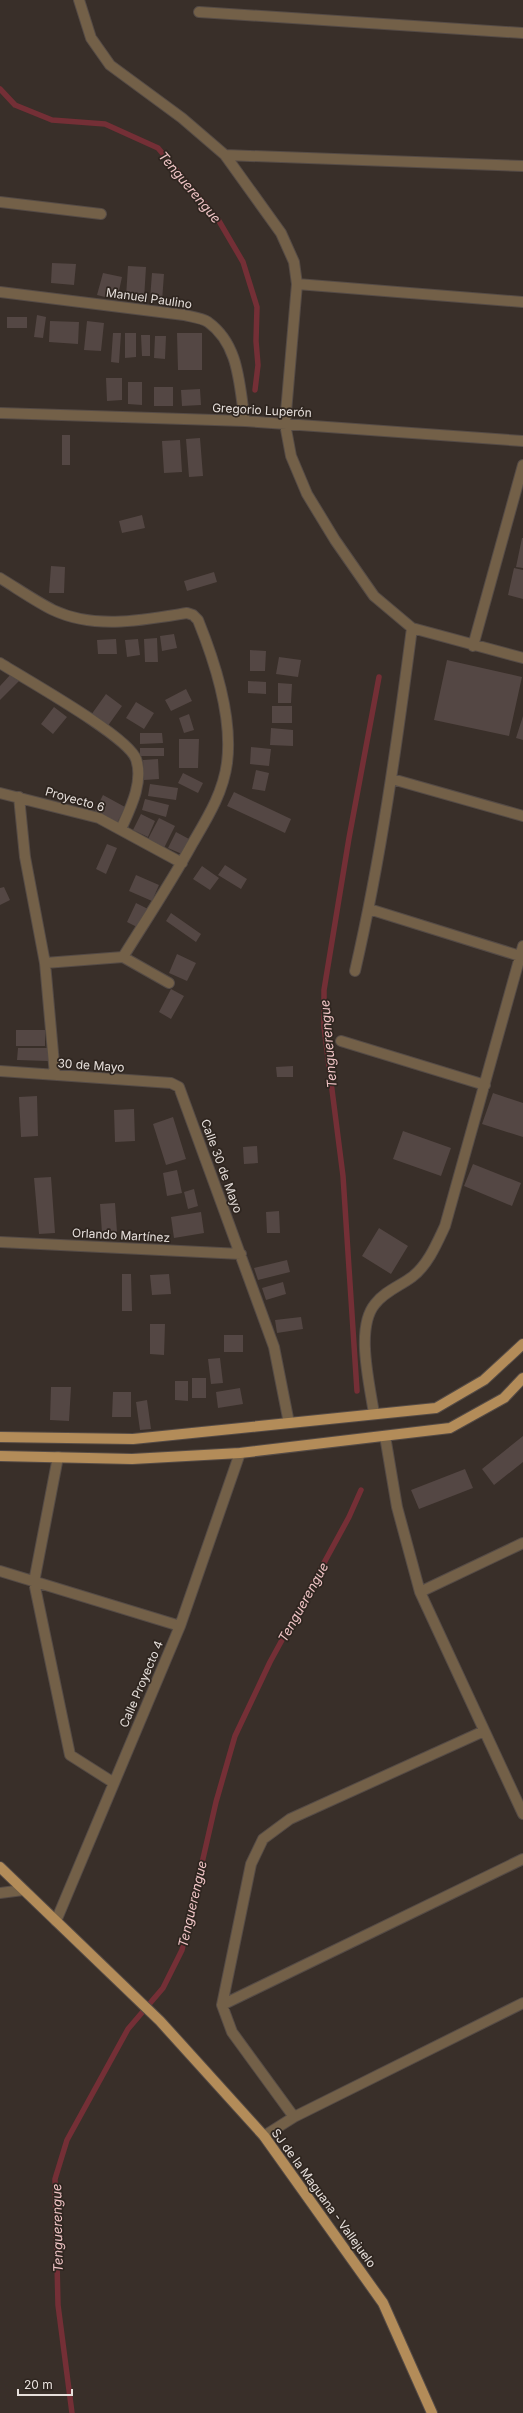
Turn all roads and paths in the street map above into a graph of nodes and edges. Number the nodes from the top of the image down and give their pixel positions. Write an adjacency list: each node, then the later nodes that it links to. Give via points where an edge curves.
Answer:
1 (79, 0): 4 (street, via 91,38 110,65 182,118)
2 (199, 12): 3 (street)
3 (523, 33)
4 (225, 155): 5 (street); 8 (street, via 281,234 294,262)
5 (523, 166)
6 (0, 202): 7 (street)
7 (101, 214)
8 (296, 284): 10 (street); 13 (street)
9 (0, 292): 12 (street, Manuel Paulino, via 184,315 207,321 223,336 234,355)
10 (523, 302)
11 (0, 413): 12 (street, Gregorio Luperón)
12 (245, 422): 13 (street, Gregorio Luperón)
13 (284, 424): 14 (street, Gregorio Luperón); 17 (street, via 291,456 307,494 335,540 374,596)
14 (523, 440)
15 (523, 465): 18 (street)
16 (0, 578): 26 (street, via 55,610 80,618 112,622 140,621 187,613 193,614 198,620 216,666 228,738 227,764 213,808)
17 (412, 628): 18 (street); 21 (street)
18 (473, 646): 19 (street)
19 (523, 658)
20 (0, 662): 25 (street, via 84,715 131,750 138,771 136,788)
21 (392, 779): 24 (street); 27 (street)
22 (0, 793): 23 (street, Proyecto 6)
23 (19, 797): 25 (street, Proyecto 6, via 99,818); 30 (street, via 25,857)
24 (523, 816)
25 (121, 829): 26 (street, Proyecto 6)
26 (182, 863): 29 (street)
27 (369, 908): 28 (street); 31 (street)
28 (522, 951): 36 (street)
29 (123, 957): 30 (street); 32 (street)
30 (45, 963): 35 (street)
31 (355, 971)
32 (169, 983)
33 (341, 1041): 36 (street)
34 (0, 1071): 35 (street, 30 de Mayo)
35 (55, 1075): 37 (street, 30 de Mayo, via 171,1083)
36 (485, 1085): 42 (street, via 445,1226 432,1253 413,1276 390,1290 375,1304 367,1319 365,1342)
37 (179, 1088): 39 (street, Calle 30 de Mayo)
38 (0, 1242): 39 (street, Orlando Martínez)
39 (241, 1254): 43 (street, Calle 30 de Mayo, via 274,1347)
40 (523, 1344): 42 (main road, via 484,1380 436,1408)
41 (523, 1378): 44 (main road, via 504,1398 450,1428)
42 (374, 1414): 43 (main road)
43 (288, 1423): 45 (main road, via 133,1439)
44 (385, 1436): 46 (main road); 52 (street, via 397,1507)
45 (0, 1437)
46 (240, 1453): 48 (main road, via 132,1459); 53 (street, Calle Proyecto 4)
47 (0, 1456): 48 (main road)
48 (58, 1457): 51 (street)
49 (523, 1543): 52 (street)
50 (0, 1571): 51 (street)
51 (34, 1582): 53 (street); 55 (street, via 70,1755)
52 (420, 1592): 54 (street)
53 (180, 1626): 55 (street, Calle Proyecto 4)
54 (484, 1731): 56 (street); 63 (street, via 290,1819 263,1839 251,1864)
55 (114, 1783): 61 (street, Calle Proyecto 4)
56 (523, 1814)
57 (523, 1859): 63 (street)
58 (0, 1867): 59 (main road, SJ de la Maguana - Vallejuelo)
59 (23, 1890): 60 (street); 61 (main road, SJ de la Maguana - Vallejuelo)
60 (0, 1893)
61 (56, 1921): 65 (main road, SJ de la Maguana - Vallejuelo, via 160,2021)
62 (523, 2003): 64 (street)
63 (222, 2005): 64 (street, via 232,2032)
64 (294, 2117): 65 (street)
65 (264, 2136): 66 (main road, SJ de la Maguana - Vallejuelo, via 384,2303)
66 (432, 2413)

